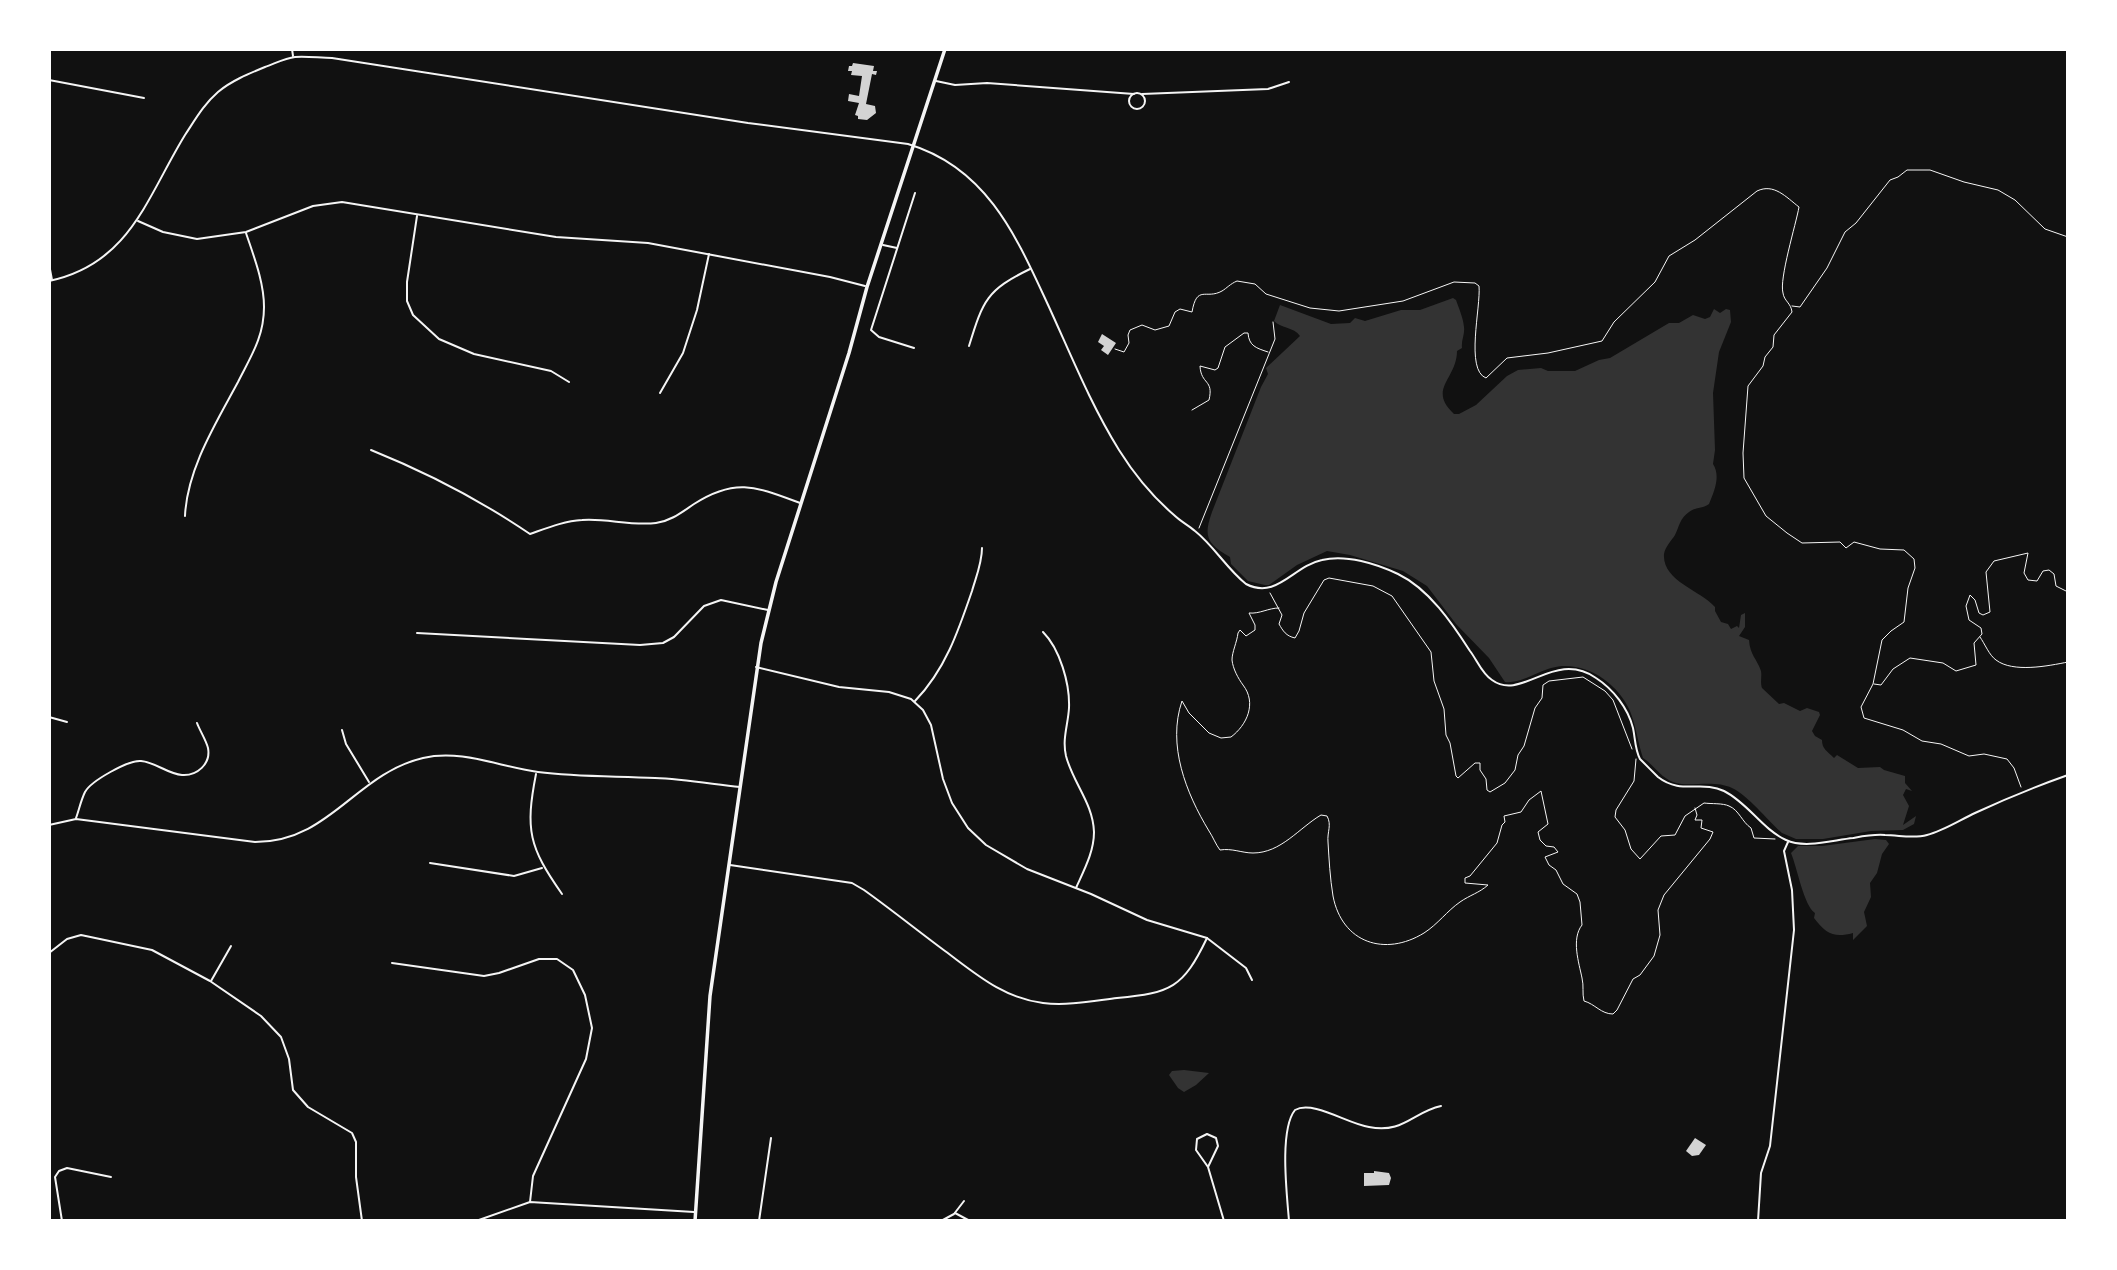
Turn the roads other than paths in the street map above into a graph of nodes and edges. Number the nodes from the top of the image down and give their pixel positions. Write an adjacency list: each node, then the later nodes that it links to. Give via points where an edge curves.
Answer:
1 (292, 49): 3 (street)
2 (944, 49): 5 (main road)
3 (293, 57): 10 (street, via 341,60); 13 (street, via 243,76 218,92 190,127)
4 (49, 80): 9 (street)
5 (935, 81): 7 (street); 10 (main road)
6 (1289, 82): 8 (street, via 1268,89)
7 (1134, 94): 8 (street); 8 (street, via 1129,102 1136,109 1145,105)
8 (1142, 94)
9 (144, 98)
10 (914, 146): 15 (main road); 19 (street, via 937,155 986,195 1008,223)
11 (915, 193): 16 (street)
12 (418, 215): 14 (street, via 342,202 313,206); 17 (street, via 556,237 649,243); 24 (street, via 407,282 413,315 439,339 474,354 551,370)
13 (137, 221): 14 (street, via 197,239); 20 (street, via 119,244 87,269)
14 (246, 232): 28 (street, via 264,306 261,338 214,426 186,501)
15 (882, 244): 16 (street); 21 (main road)
16 (897, 248): 23 (street, via 872,330 879,337)
17 (709, 253): 21 (street); 25 (street, via 683,353)
18 (49, 264): 20 (street)
19 (1031, 269): 22 (street, via 990,295); 45 (street, via 1120,451 1159,502 1197,532 1242,581 1268,589 1323,559 1355,560 1400,575 1432,601 1490,680 1514,686 1560,669 1590,674 1623,706 1633,726 1639,758 1657,776 1684,788 1721,790)
20 (50, 280)
21 (867, 287): 27 (main road)
22 (969, 346)
23 (914, 348)
24 (569, 382)
25 (660, 393)
26 (371, 450): 27 (street, via 480,500 530,534 584,519 659,523 732,487 753,487)
27 (801, 503): 30 (main road)
28 (185, 516)
29 (982, 548): 34 (street, via 950,652)
30 (768, 610): 32 (street, via 721,600 704,606 674,637 640,645); 33 (main road)
31 (1043, 632): 49 (street, via 1064,676 1069,705 1066,753 1093,824 1091,850)
32 (417, 633)
33 (756, 667): 34 (street); 42 (main road)
34 (915, 701): 49 (street, via 929,721 946,790 968,828 1003,856)
35 (49, 717): 36 (street)
36 (67, 722)
37 (197, 723): 43 (street, via 208,746 209,757 202,768 192,775 179,775 140,761 128,763 92,783)
38 (342, 730): 41 (street)
39 (537, 772): 41 (street, via 445,756 397,767); 42 (street); 48 (street, via 530,829)
40 (2068, 775): 45 (street, via 1925,836)
41 (370, 783): 43 (street, via 307,831 271,841)
42 (740, 787): 47 (main road)
43 (76, 819): 44 (street)
44 (49, 825)
45 (1788, 841): 75 (street, via 1784,851 1794,930)
46 (430, 863): 48 (street, via 514,876)
47 (729, 864): 51 (street, via 856,884 985,982 1040,1003 1158,993 1189,971); 63 (main road, via 706,1035)
48 (544, 867): 50 (street)
49 (1076, 888): 51 (street, via 1150,921)
50 (562, 894)
51 (1207, 938): 55 (street, via 1246,968)
52 (231, 946): 56 (street)
53 (49, 953): 56 (street, via 81,934 152,950)
54 (392, 963): 62 (street, via 484,976 539,959 557,959 573,970 585,995 592,1028 586,1059 533,1176)
55 (1252, 980)
56 (211, 981): 67 (street, via 261,1016 281,1037 293,1090 308,1107 352,1133)
57 (1441, 1106): 74 (street, via 1386,1129 1365,1127 1311,1107 1295,1110 1287,1137)
58 (771, 1138): 70 (street)
59 (1208, 1167): 59 (street, via 1196,1146 1198,1138 1207,1134 1218,1146); 73 (street)
60 (111, 1177): 66 (street, via 67,1168 59,1171 55,1177)
61 (964, 1201): 64 (street)
62 (530, 1202): 63 (street); 68 (street)
63 (695, 1212): 69 (main road)
64 (955, 1213): 65 (street); 72 (street)
65 (946, 1220): 71 (street)
66 (62, 1221)
67 (362, 1221)
68 (475, 1221)
69 (695, 1221)
70 (759, 1221)
71 (941, 1221)
72 (970, 1221)
73 (1224, 1221)
74 (1289, 1221)
75 (1758, 1221)

